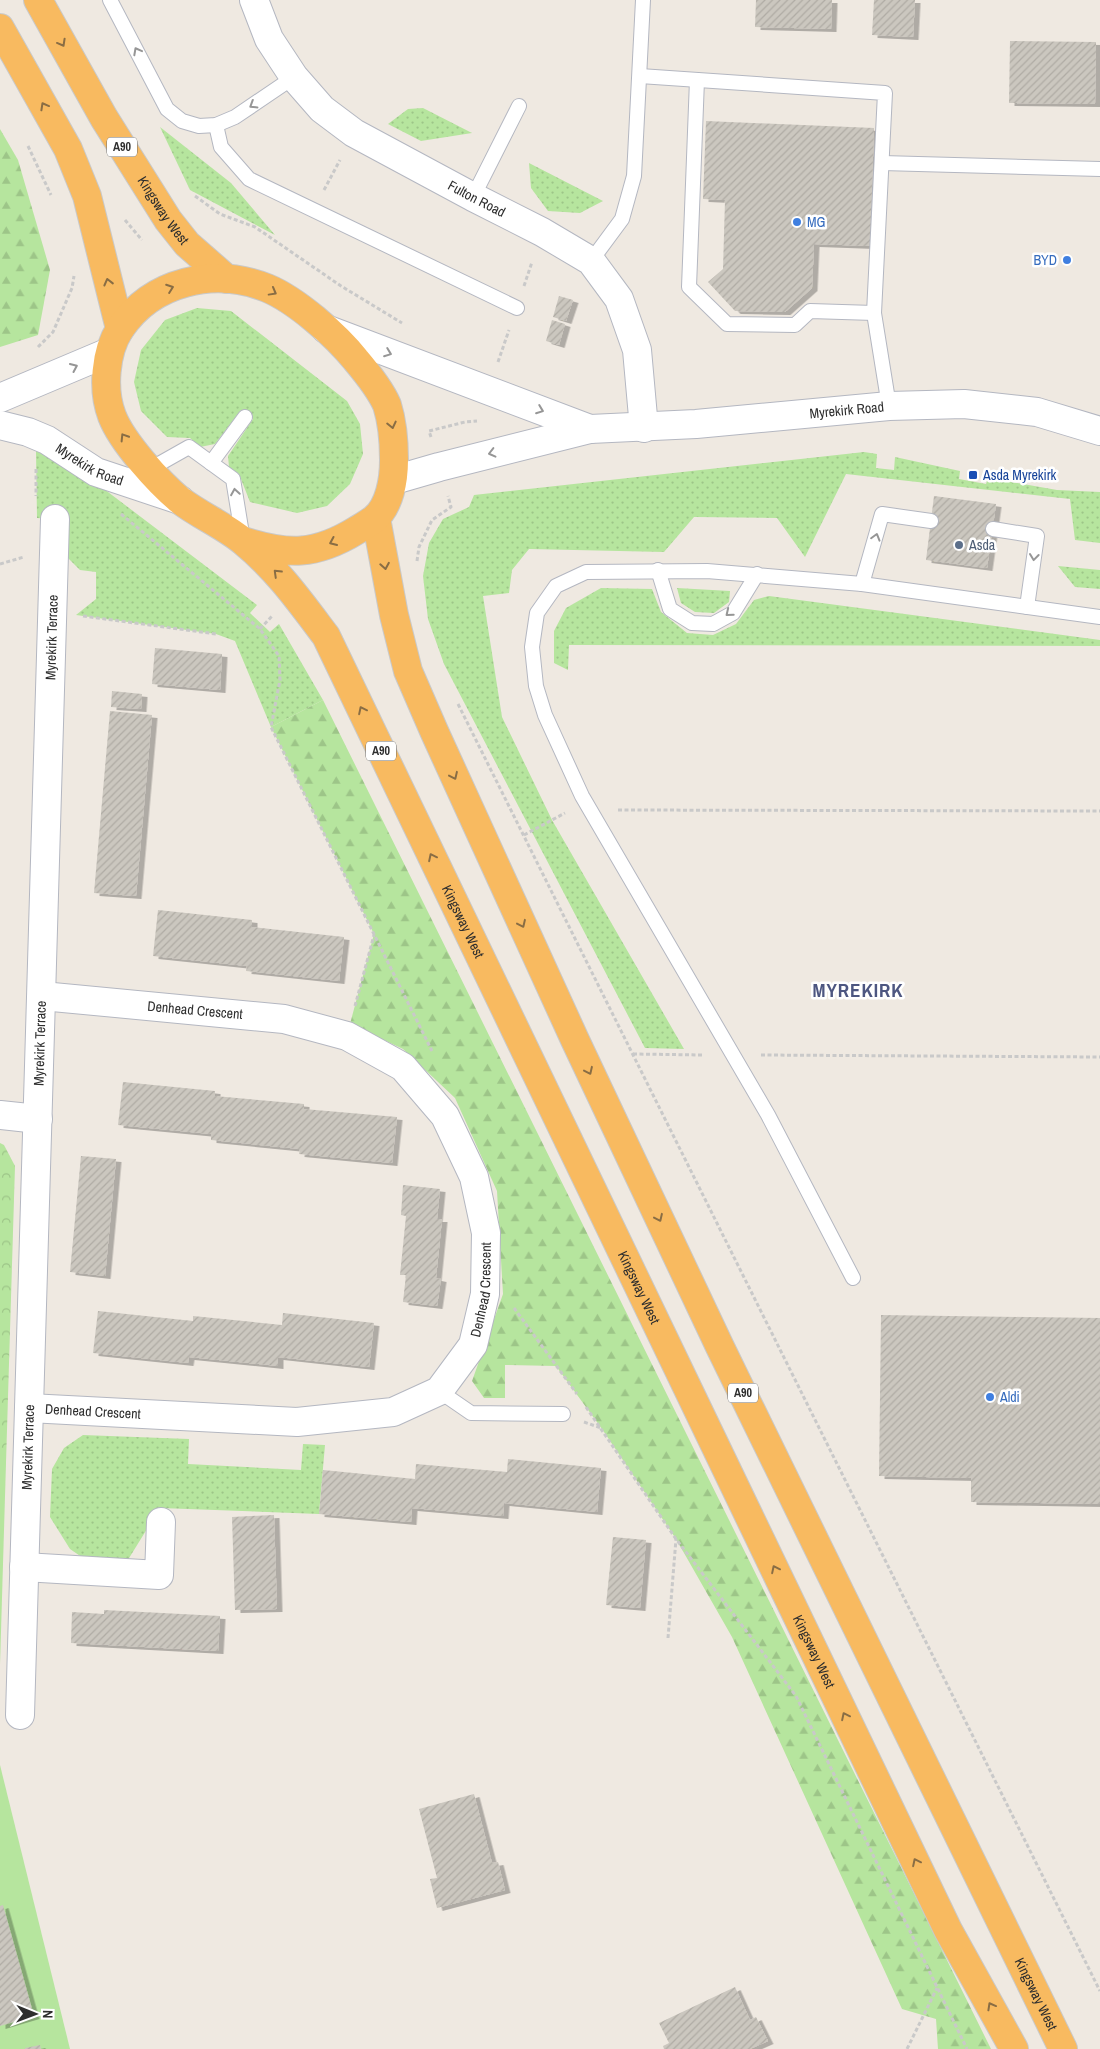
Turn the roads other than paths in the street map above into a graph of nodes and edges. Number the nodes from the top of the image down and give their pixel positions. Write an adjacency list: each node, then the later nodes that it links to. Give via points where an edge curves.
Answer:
1 (38, 0): 15 (highway, Kingsway West / A90, one-way to 15, via 104,118 168,220 187,244)
2 (110, 0): 10 (lane, one-way to 2, via 199,126 182,121 168,109)
3 (254, 0): 7 (street, Fulton Road, via 269,39)
4 (643, 0): 6 (lane)
5 (0, 28): 19 (highway, Kingsway West / A90, one-way to 5, via 87,196 72,156)
6 (640, 76): 8 (lane); 14 (lane, via 634,176 622,219)
7 (294, 77): 10 (lane, one-way to 10); 13 (street, Fulton Road, via 322,109 354,133)
8 (698, 80): 11 (lane, via 885,93); 17 (lane, via 689,287 726,324 795,325 810,311)
9 (518, 106): 13 (lane)
10 (216, 125): 16 (lane, via 220,147 249,179)
11 (882, 163): 12 (lane); 17 (lane)
12 (1100, 169)
13 (473, 197): 14 (street, Fulton Road)
14 (590, 261): 24 (street, Fulton Road, via 619,299 637,350)
15 (227, 278): 18 (highway, Kingsway West / A90, one-way to 18, via 270,289); 19 (highway, Kingsway West / A90, one-way to 15, via 154,294 196,280)
16 (517, 308)
17 (874, 313): 21 (lane)
18 (326, 329): 25 (street, one-way to 25); 29 (highway, Kingsway West / A90, one-way to 29, via 348,350 386,403 394,434)
19 (114, 340): 20 (street, one-way to 19); 28 (highway, Kingsway West / A90, one-way to 19, via 127,442 112,416 106,389)
20 (0, 398)
21 (888, 406): 24 (street, Myrekirk Road); 26 (street, Myrekirk Road, via 964,404 1028,411)
22 (245, 417): 27 (lane)
23 (0, 424): 30 (street, Myrekirk Road, via 47,440 96,472)
24 (644, 428): 25 (street, Myrekirk Road)
25 (590, 430): 29 (street, one-way to 29)
26 (1100, 431)
27 (211, 463): 28 (lane, via 189,446); 35 (lane, one-way to 27, via 233,479)
28 (150, 469): 30 (highway, Kingsway West / A90)
29 (394, 480): 31 (highway, Kingsway West / A90)
30 (180, 500): 35 (highway, Kingsway West / A90)
31 (376, 518): 35 (highway, Kingsway West / A90, one-way to 35, via 320,548 290,552); 52 (highway, Kingsway West / A90, one-way to 52, via 408,671 434,731 711,1328)
32 (56, 519): 41 (street, Myrekirk Terrace)
33 (931, 521): 38 (lane, one-way to 33, via 882,514)
34 (993, 529): 39 (lane, one-way to 39, via 1037,536)
35 (243, 541): 51 (highway, Kingsway West / A90, one-way to 35, via 944,1921 326,636 283,579)
36 (658, 570): 37 (lane); 37 (lane, one-way to 36, via 733,612 713,624 692,623 670,609); 44 (lane, via 586,572 556,586 537,613 532,647 536,686 545,715 588,810 768,1115)
37 (756, 574): 38 (lane)
38 (862, 584): 39 (lane)
39 (1028, 607): 40 (lane)
40 (1100, 617)
41 (42, 996): 43 (street, Myrekirk Terrace); 45 (street, Denhead Crescent, via 284,1018 347,1036 403,1067 445,1116 474,1177 486,1233 485,1294 473,1345)
42 (0, 1115): 43 (street)
43 (38, 1119): 46 (street, Myrekirk Terrace)
44 (853, 1278)
45 (439, 1391): 46 (street, Denhead Crescent, via 392,1412 297,1422); 47 (lane, via 471,1413)
46 (29, 1408): 49 (street, Myrekirk Terrace)
47 (563, 1414)
48 (161, 1522): 49 (street, via 159,1575)
49 (24, 1567): 50 (street, Myrekirk Terrace)
50 (20, 1715)
51 (1014, 2049)
52 (1063, 2049)

